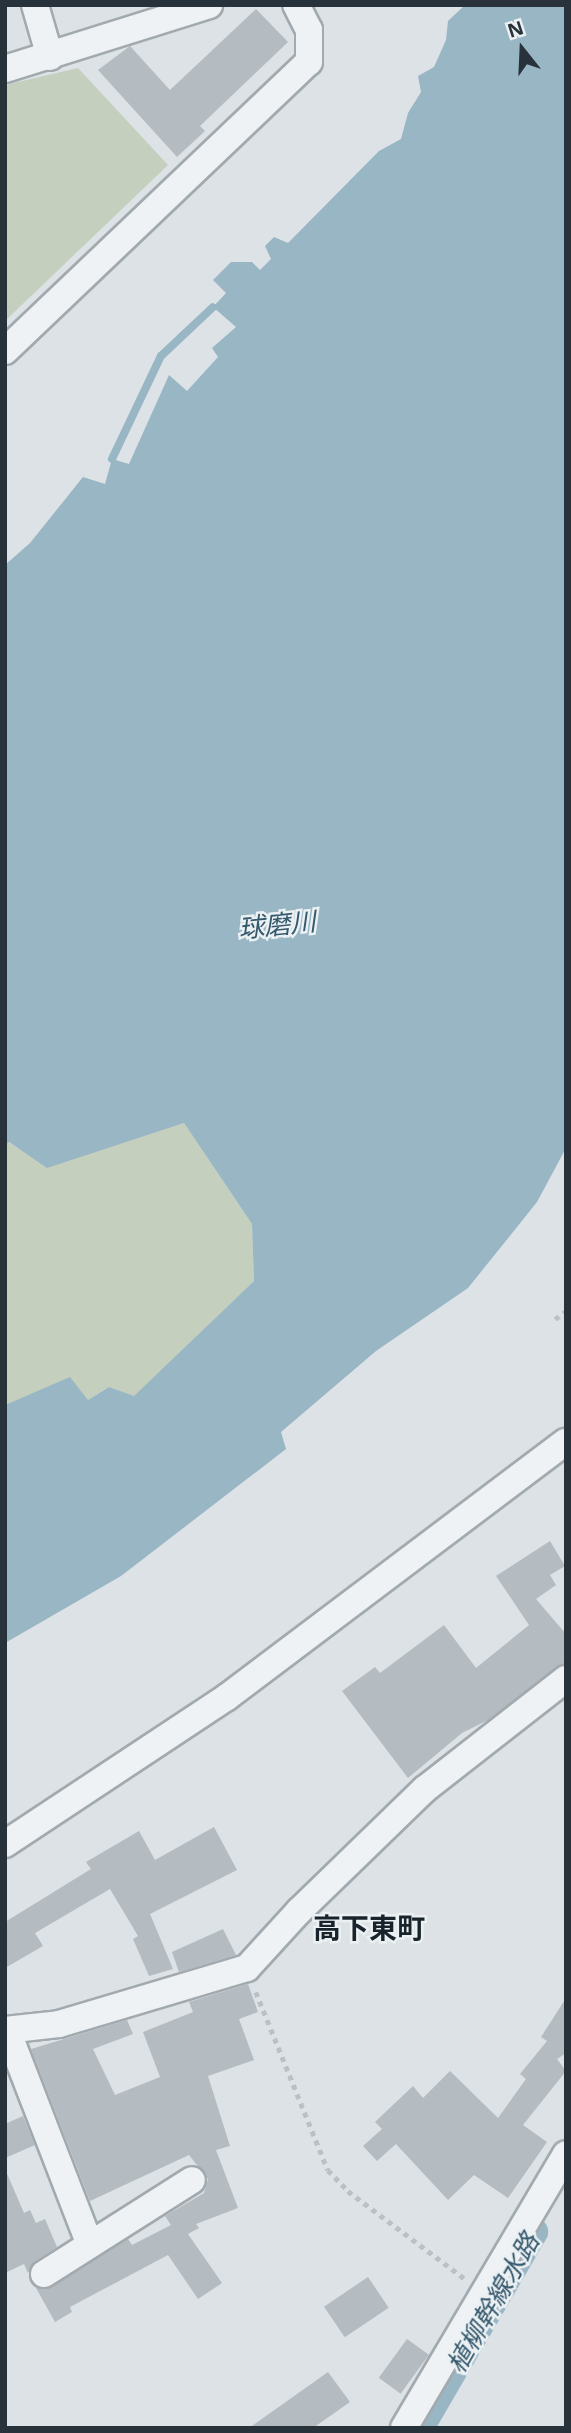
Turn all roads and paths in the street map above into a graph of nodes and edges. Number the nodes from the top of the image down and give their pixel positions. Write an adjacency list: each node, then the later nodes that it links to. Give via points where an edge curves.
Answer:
1 (35, 5): 4 (street)
2 (209, 5): 4 (street)
3 (296, 5): 6 (street, via 309,30 309,62)
4 (50, 57): 5 (street)
5 (5, 69)
6 (5, 351)
7 (566, 1311): 8 (path)
8 (555, 1319)
9 (566, 1442): 11 (street, via 238,1689)
10 (566, 1679): 12 (street, via 425,1789)
11 (5, 1844)
12 (247, 1968): 13 (street, via 59,2024); 18 (path, via 328,2170 348,2191)
13 (6, 2030): 16 (street)
14 (566, 2154): 18 (street)
15 (192, 2180): 16 (street)
16 (89, 2245): 17 (street)
17 (44, 2274)
18 (485, 2294): 19 (street)
19 (404, 2428)

